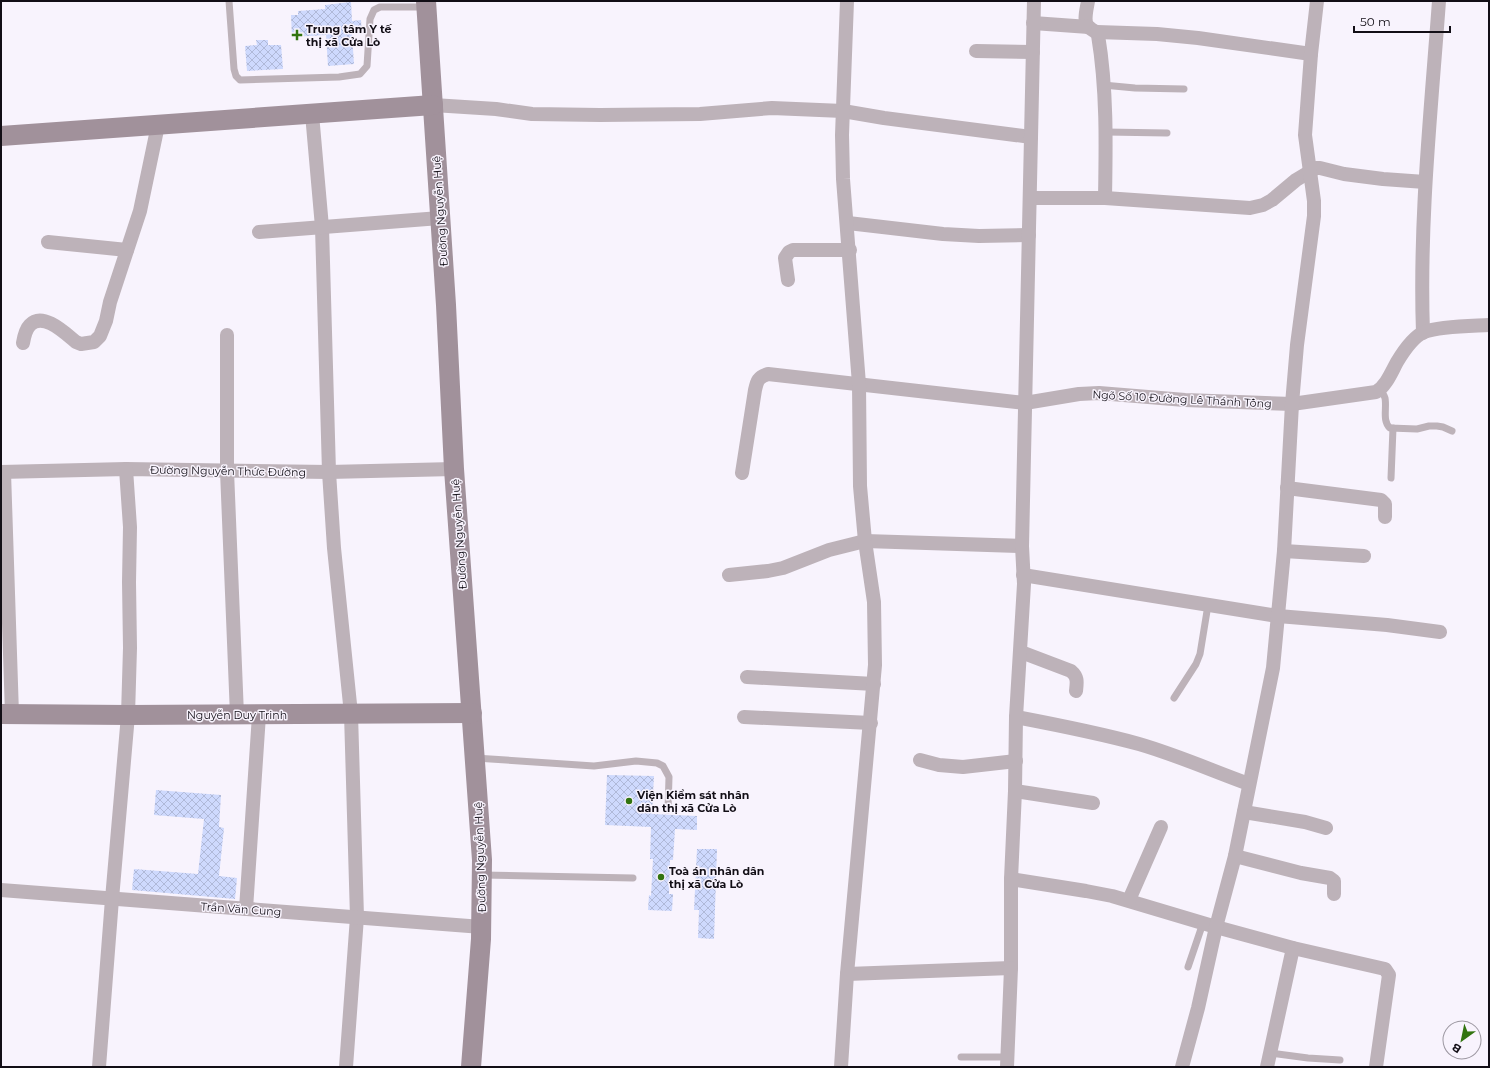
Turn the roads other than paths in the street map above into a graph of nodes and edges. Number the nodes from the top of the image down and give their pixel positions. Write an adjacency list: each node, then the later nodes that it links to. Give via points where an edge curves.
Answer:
1 (229, 1): 7 (lane, via 234,69 240,80 360,74 367,66 370,18 374,10 380,7)
2 (847, 1): 16 (street)
3 (1034, 1): 8 (street)
4 (1088, 1): 9 (street, via 1086,22)
5 (1317, 1): 12 (street)
6 (1439, 1): 24 (street)
7 (426, 4): 15 (street, Đường Nguyễn Huệ)
8 (1033, 23): 9 (street); 11 (street)
9 (1093, 30): 12 (street, via 1198,38); 13 (street, via 1099,41)
10 (976, 51): 11 (street)
11 (1033, 52): 22 (street)
12 (1311, 54): 23 (street, via 1305,135)
13 (1103, 85): 14 (lane); 19 (street)
14 (1184, 89)
15 (433, 105): 16 (street, via 532,114 592,115 700,114 772,108); 17 (street); 27 (street, Đường Nguyễn Huệ)
16 (843, 111): 22 (street); 28 (street, via 842,158)
17 (312, 114): 18 (street); 29 (street)
18 (158, 125): 21 (street); 33 (street, via 140,211)
19 (1106, 132): 20 (lane); 26 (street)
20 (1167, 133)
21 (1, 136)
22 (1031, 137): 25 (street)
23 (1310, 170): 24 (street, via 1320,168 1344,174); 26 (street, via 1272,200 1250,208); 43 (street, via 1314,216)
24 (1425, 182): 37 (street)
25 (1030, 198): 26 (street); 31 (street)
26 (1105, 198)
27 (440, 218): 29 (street); 47 (street, Đường Nguyễn Huệ)
28 (848, 223): 31 (street, via 943,234); 34 (street)
29 (322, 227): 30 (street); 50 (street)
30 (258, 232)
31 (1029, 235): 42 (street)
32 (48, 242): 33 (street)
33 (127, 250): 39 (street, via 106,321 100,336 94,342 76,342 56,326 43,320 30,325)
34 (850, 250): 35 (street, via 793,250 785,258); 40 (street)
35 (788, 280)
36 (1489, 325): 37 (street)
37 (1423, 333): 41 (street, via 1402,354)
38 (227, 335): 48 (street)
39 (23, 343)
40 (859, 384): 42 (street, Ngõ Số 10 Đường Lê Thánh Tông); 51 (street, Ngõ Số 10 Đường Lê Thánh Tông, via 777,374 768,374 758,379 754,390); 55 (street, via 860,486)
41 (1380, 389): 43 (street, Ngõ Số 10 Đường Lê Thánh Tông, via 1368,394); 44 (lane, via 1385,398 1385,421 1387,426)
42 (1025, 403): 43 (street, Ngõ Số 10 Đường Lê Thánh Tông, via 1099,393 1185,400); 56 (street)
43 (1292, 404): 53 (street)
44 (1393, 428): 45 (lane, via 1417,429 1437,426); 52 (lane)
45 (1452, 431)
46 (126, 469): 48 (street, Đường Nguyễn Thức Đường); 49 (street, Đường Nguyễn Thức Đường); 72 (street, via 130,527)
47 (454, 469): 50 (street, Đường Nguyễn Thức Đường); 69 (street, Đường Nguyễn Huệ)
48 (227, 471): 50 (street, Đường Nguyễn Thức Đường); 73 (street)
49 (3, 472): 70 (street)
50 (329, 472): 71 (street)
51 (742, 473)
52 (1391, 478)
53 (1287, 488): 54 (street, via 1381,500 1385,504); 57 (street)
54 (1385, 517)
55 (865, 541): 56 (street); 59 (street, via 829,550 783,568); 66 (street, via 874,602)
56 (1022, 546): 60 (street)
57 (1284, 551): 58 (street); 62 (street)
58 (1364, 556)
59 (729, 575)
60 (1023, 575): 61 (street); 64 (street)
61 (1208, 605): 62 (street); 68 (lane, via 1200,654)
62 (1278, 616): 63 (street, via 1372,623); 81 (street, via 1273,668)
63 (1440, 632)
64 (1021, 652): 67 (street, via 1071,671 1077,679); 76 (street)
65 (747, 677): 66 (street)
66 (874, 684): 77 (street)
67 (1076, 690)
68 (1174, 698)
69 (472, 713): 71 (street, Nguyễn Duy Trinh); 78 (street, Đường Nguyễn Huệ)
70 (6, 714): 72 (street, Nguyễn Duy Trinh)
71 (351, 714): 74 (street, Nguyễn Duy Trinh); 97 (street)
72 (128, 715): 73 (street, Nguyễn Duy Trinh); 94 (street)
73 (237, 715): 74 (street, Nguyễn Duy Trinh)
74 (259, 715): 96 (street)
75 (744, 717): 77 (street)
76 (1016, 717): 80 (street); 81 (street, via 1140,744)
77 (871, 723): 103 (street)
78 (475, 758): 84 (lane, via 594,766 636,761 657,763 663,766 669,777); 89 (street, Đường Nguyễn Huệ)
79 (920, 760): 80 (street, via 963,767)
80 (1016, 761): 82 (street)
81 (1249, 784): 85 (street)
82 (1015, 791): 83 (street); 91 (street)
83 (1093, 803)
84 (668, 810)
85 (1244, 812): 87 (street); 88 (street)
86 (1161, 827): 95 (street)
87 (1326, 828)
88 (1234, 856): 93 (street, via 1330,878 1334,881); 98 (street)
89 (482, 875): 90 (lane); 99 (street, Đường Nguyễn Huệ)
90 (634, 878)
91 (1011, 880): 95 (street); 102 (street)
92 (1, 890): 94 (street, Trần Văn Cung)
93 (1334, 894)
94 (112, 899): 96 (street, Trần Văn Cung); 108 (street)
95 (1129, 900): 98 (street)
96 (246, 909): 97 (street, Trần Văn Cung)
97 (358, 917): 99 (street, Trần Văn Cung); 109 (street)
98 (1209, 925): 100 (street); 101 (lane); 112 (street, via 1198,1008)
99 (482, 927): 110 (street, Đường Nguyễn Huệ)
100 (1293, 948): 104 (street); 114 (street, via 1385,968 1389,975)
101 (1188, 966)
102 (1011, 968): 103 (street); 107 (street)
103 (847, 974): 111 (street)
104 (1270, 1053): 106 (lane); 113 (street)
105 (961, 1057): 107 (lane)
106 (1340, 1060)
107 (1008, 1062)
108 (100, 1067)
109 (346, 1067)
110 (471, 1067)
111 (840, 1067)
112 (1182, 1067)
113 (1267, 1067)
114 (1376, 1067)

